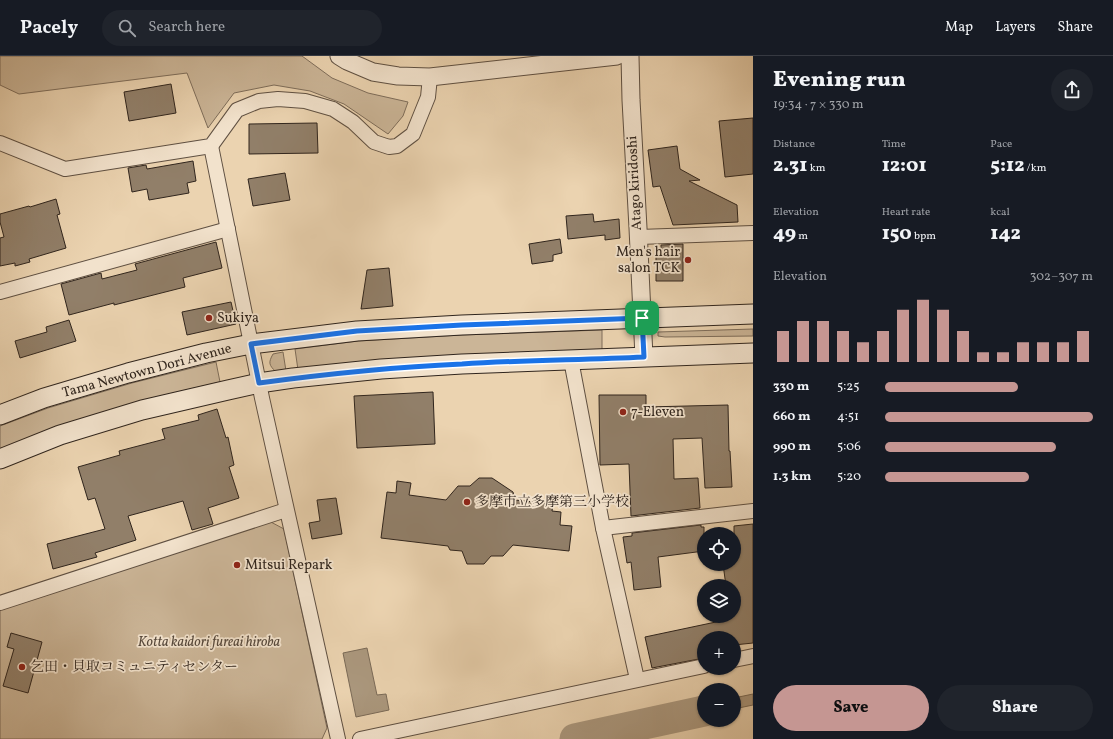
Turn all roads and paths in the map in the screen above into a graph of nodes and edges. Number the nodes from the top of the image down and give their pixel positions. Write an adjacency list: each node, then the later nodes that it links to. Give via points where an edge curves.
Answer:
1 (339, 56): 5 (street, via 373,72)
2 (617, 56): 4 (street)
3 (630, 56): 10 (street, Atago kiridoshi)
4 (571, 59): 5 (street)
5 (430, 77): 7 (street, via 428,97 413,134 396,146 389,147 374,142 353,122 333,109 305,101 278,99 259,101 236,110)
6 (0, 143): 7 (street, via 65,169)
7 (211, 146): 8 (street)
8 (228, 229): 11 (street); 14 (street)
9 (753, 233): 10 (street)
10 (638, 237): 13 (street, Atago kiridoshi)
11 (0, 292)
12 (753, 314): 13 (main road, Tama Newtown Dori Avenue)
13 (642, 318): 14 (main road, Tama Newtown Dori Avenue, via 357,331); 16 (street, Atago kiridoshi)
14 (251, 344): 18 (street); 19 (main road, Tama Newtown Dori Avenue, via 128,373 44,398)
15 (753, 353): 16 (main road)
16 (644, 357): 17 (main road)
17 (571, 360): 18 (main road, via 381,369); 23 (street)
18 (259, 383): 20 (main road, via 142,410 60,435); 21 (street)
19 (0, 415)
20 (0, 459)
21 (286, 510): 24 (street); 29 (street)
22 (753, 511): 23 (street)
23 (603, 528): 28 (street)
24 (0, 603)
25 (753, 656): 26 (street)
26 (741, 659)
27 (697, 667): 28 (street)
28 (637, 679): 30 (street)
29 (338, 739)
30 (360, 739)

